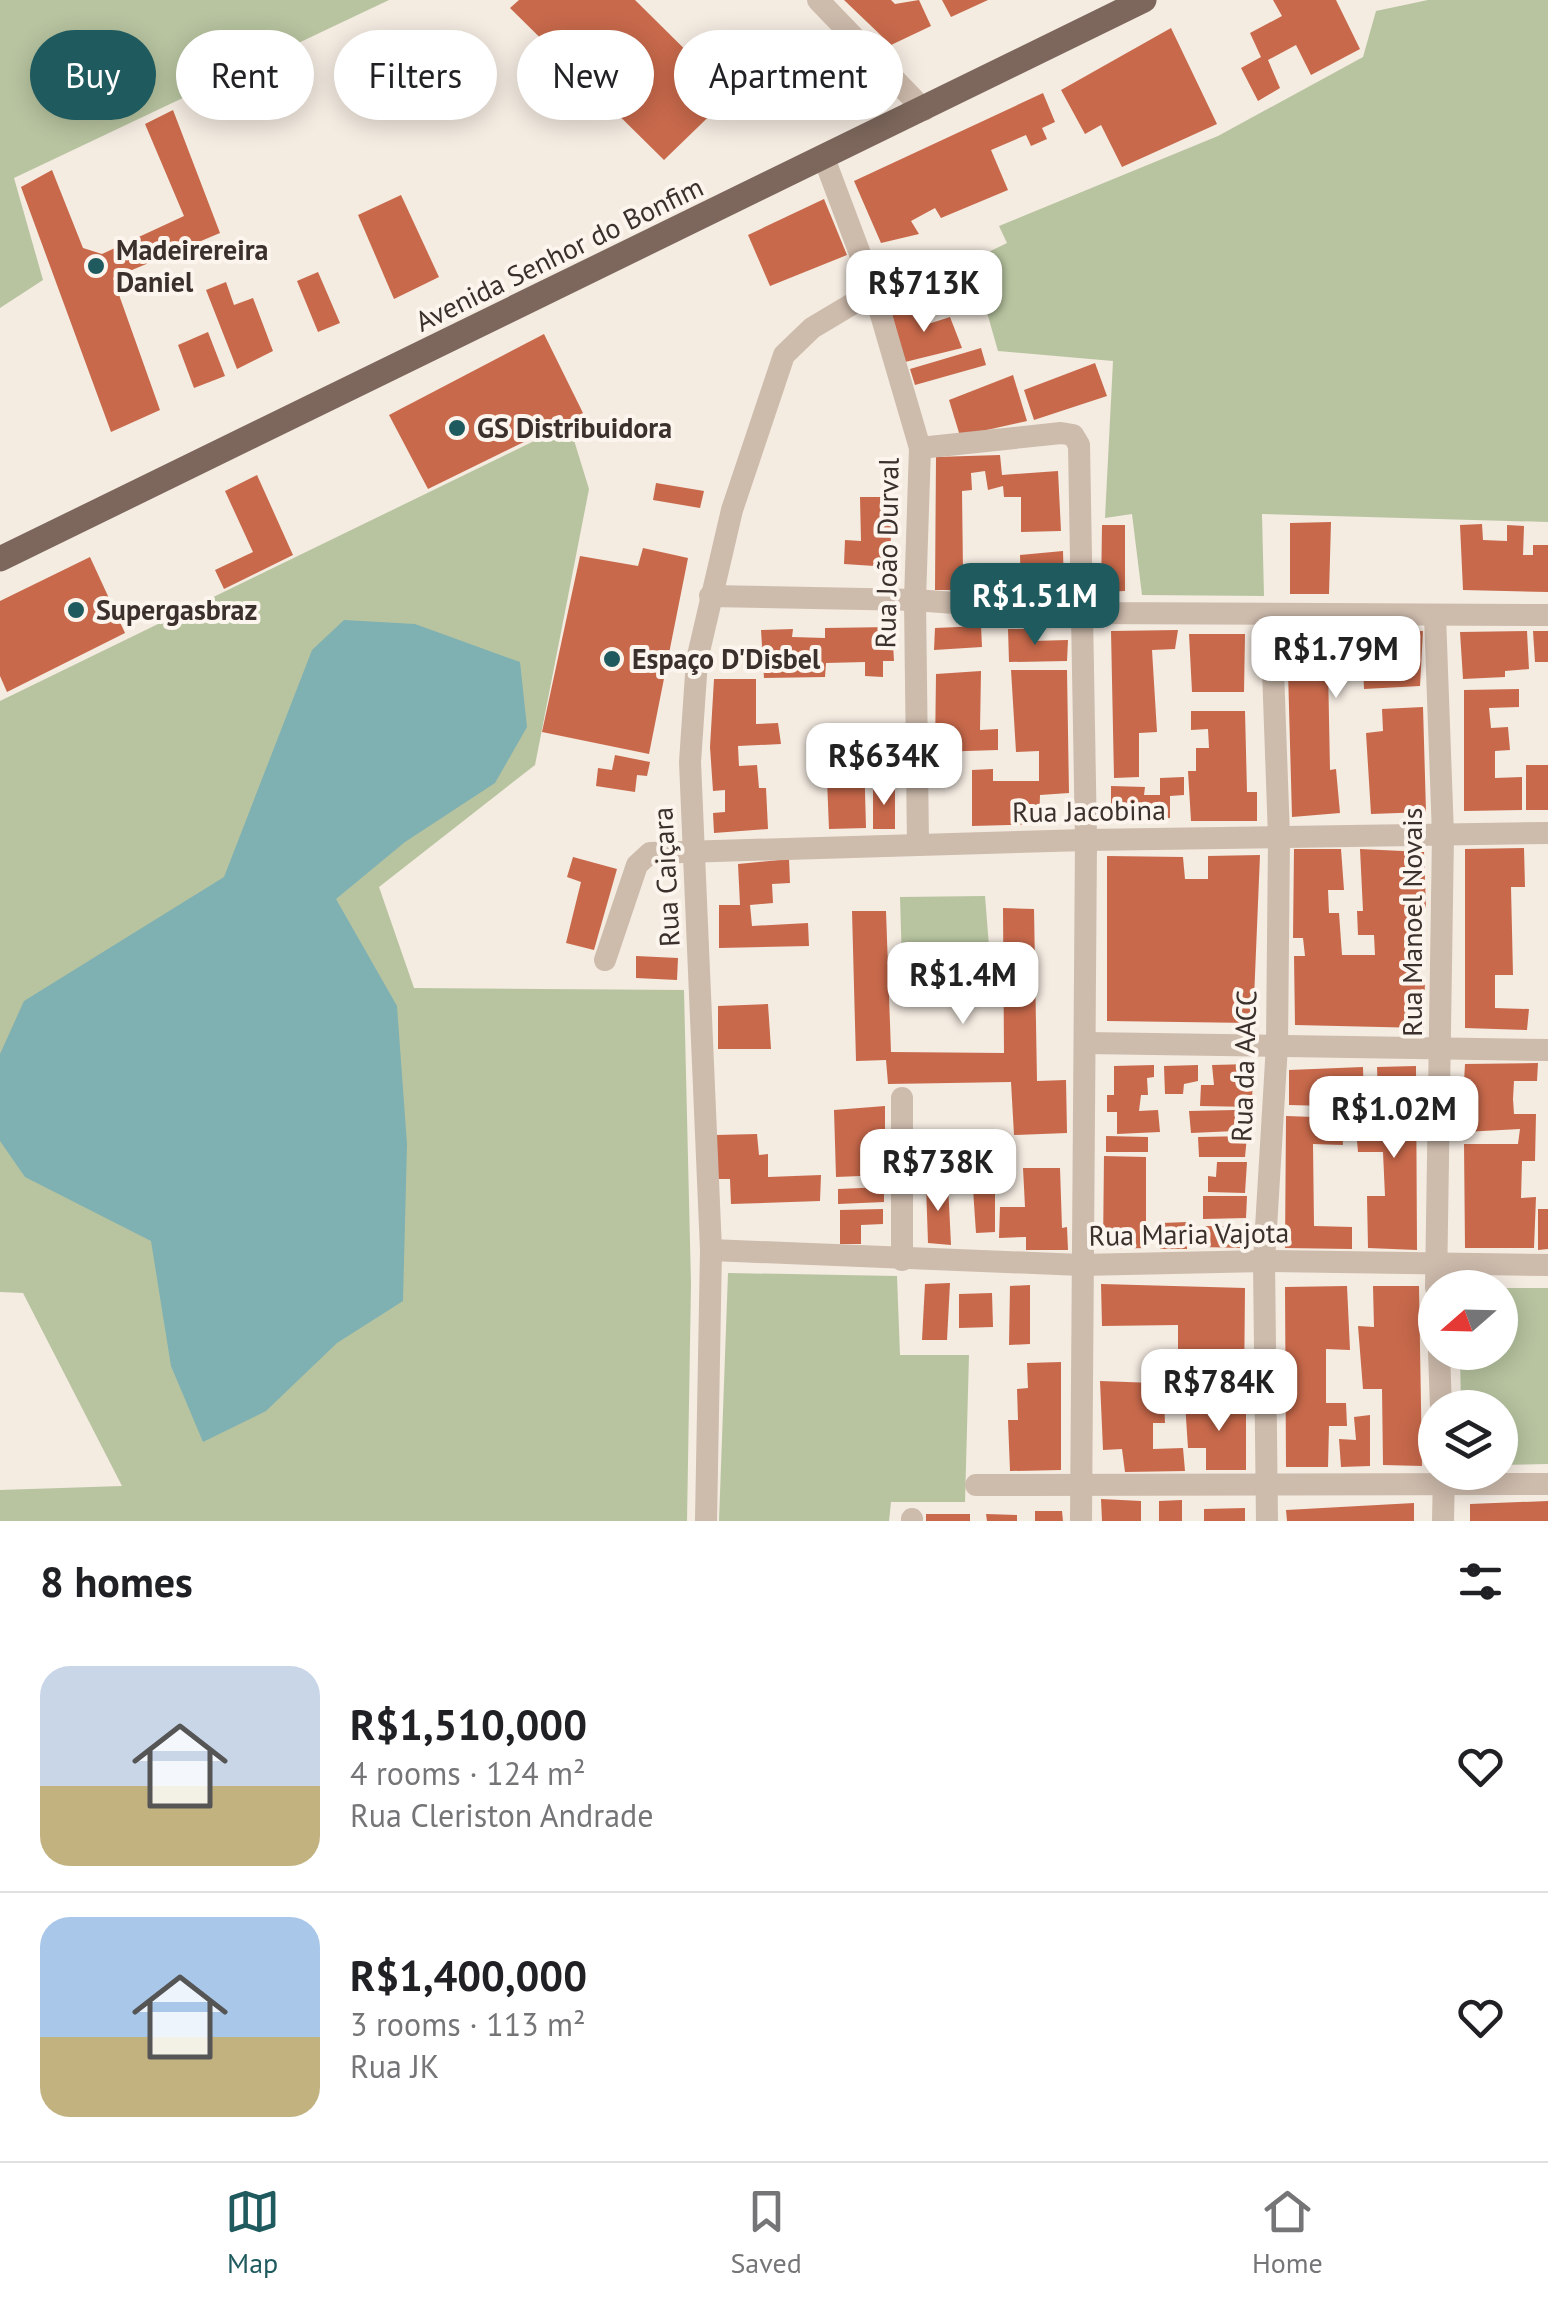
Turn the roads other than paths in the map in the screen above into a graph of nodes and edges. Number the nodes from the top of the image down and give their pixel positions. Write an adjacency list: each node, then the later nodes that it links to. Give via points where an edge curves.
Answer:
1 (818, 0): 3 (street)
2 (1144, 0): 3 (main road, Avenida Senhor do Bonfim)
3 (924, 110): 4 (main road, Avenida Senhor do Bonfim)
4 (824, 158): 5 (street, Rua João Durval); 7 (main road, Avenida Senhor do Bonfim)
5 (874, 291): 6 (street, Rua João Durval); 8 (street, Rua Caiçara, via 812,328 784,355)
6 (920, 448): 9 (street, Rua João Durval); 10 (street, via 1073,436 1079,444)
7 (0, 559)
8 (710, 596): 9 (street); 19 (street, Rua Caiçara, via 692,715)
9 (915, 600): 10 (street); 18 (street, Rua João Durval)
10 (1085, 614): 11 (street); 17 (street)
11 (1271, 614): 12 (street); 16 (street, Rua da AACC)
12 (1435, 616): 13 (street); 15 (street, Rua Manoel Novais)
13 (1548, 616)
14 (1548, 833): 15 (street, Rua Jacobina)
15 (1442, 836): 16 (street, Rua Jacobina); 23 (street, Rua Manoel Novais)
16 (1280, 837): 17 (street, Rua Jacobina); 22 (street, Rua da AACC)
17 (1086, 840): 18 (street, Rua Jacobina); 21 (street)
18 (918, 846): 19 (street, Rua Jacobina)
19 (696, 850): 20 (street, Rua Jacobina, via 650,853 637,865); 26 (street, Rua Caiçara)
20 (605, 960)
21 (1086, 1042): 22 (street); 29 (street)
22 (1277, 1045): 23 (street); 28 (street, Rua da AACC)
23 (1442, 1050): 24 (street); 31 (street, Rua Manoel Novais)
24 (1548, 1050)
25 (902, 1098): 27 (street)
26 (711, 1250): 27 (street, Rua Maria Vajota); 41 (street, Rua Caiçara)
27 (902, 1260): 29 (street, Rua Maria Vajota)
28 (1264, 1262): 29 (street, Rua Maria Vajota); 33 (street, Rua Maria Vajota); 35 (street, Rua da AACC)
29 (1081, 1266): 37 (street)
30 (1548, 1266): 32 (street, Rua Maria Vajota)
31 (1436, 1270)
32 (1507, 1270)
33 (1418, 1275)
34 (1418, 1479): 35 (street)
35 (1266, 1482): 37 (street); 43 (street, Rua da AACC)
36 (1518, 1482): 38 (street)
37 (1080, 1484): 39 (street); 42 (street)
38 (1548, 1484)
39 (976, 1485)
40 (1444, 1490): 44 (street)
41 (706, 1521)
42 (1081, 1521)
43 (1267, 1521)
44 (1443, 1521)

